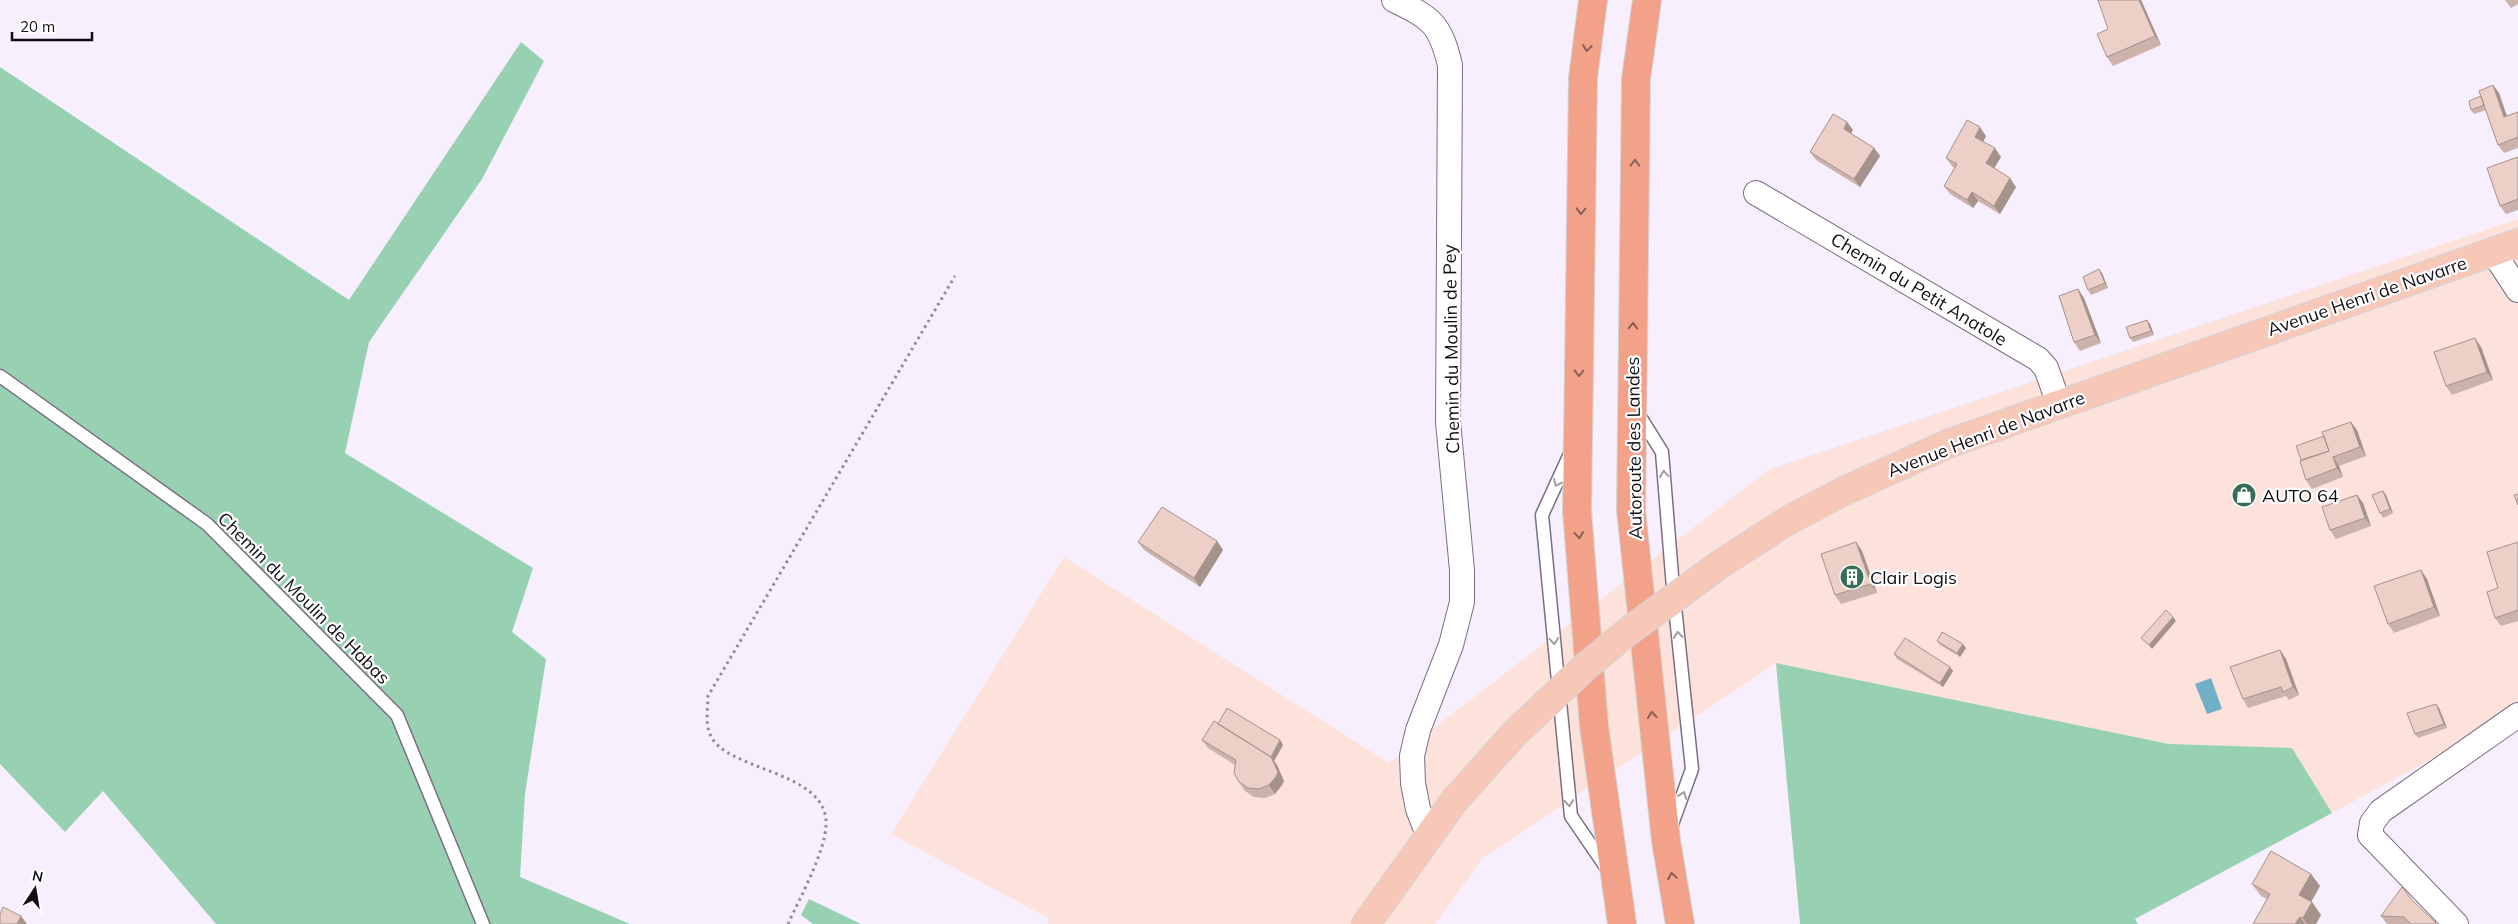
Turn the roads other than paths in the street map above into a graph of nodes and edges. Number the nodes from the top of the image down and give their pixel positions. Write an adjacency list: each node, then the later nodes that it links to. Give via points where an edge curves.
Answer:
1 (1394, 0): 11 (street, Chemin du Moulin de Pey, via 1423,14 1437,27 1450,65 1448,422 1462,602 1451,645 1421,722 1412,756 1418,809)
2 (1593, 0): 14 (highway, one-way to 14, via 1583,78 1577,511 1594,726)
3 (1647, 0): 15 (highway, Autoroute des Landes, one-way to 3, via 1666,841 1631,510 1636,79)
4 (1756, 193): 9 (street, Chemin du Petit Anatole, via 2038,359 2050,375)
5 (2518, 243): 6 (main road, Avenue Henri de Navarre)
6 (2493, 252): 7 (street); 9 (main road, Avenue Henri de Navarre)
7 (2518, 290)
8 (0, 376): 12 (lane, Chemin du Moulin de Habas, via 207,524 397,715)
9 (2059, 404): 11 (main road, Avenue Henri de Navarre, bridge, via 1950,443 1842,492 1788,521 1722,563 1585,667 1515,733)
10 (2518, 715): 16 (street, via 2381,811 2372,823 2370,835)
11 (1428, 835): 13 (main road, Avenue Henri de Navarre)
12 (483, 924)
13 (1366, 924)
14 (1622, 924)
15 (1680, 924)
16 (2456, 924)

